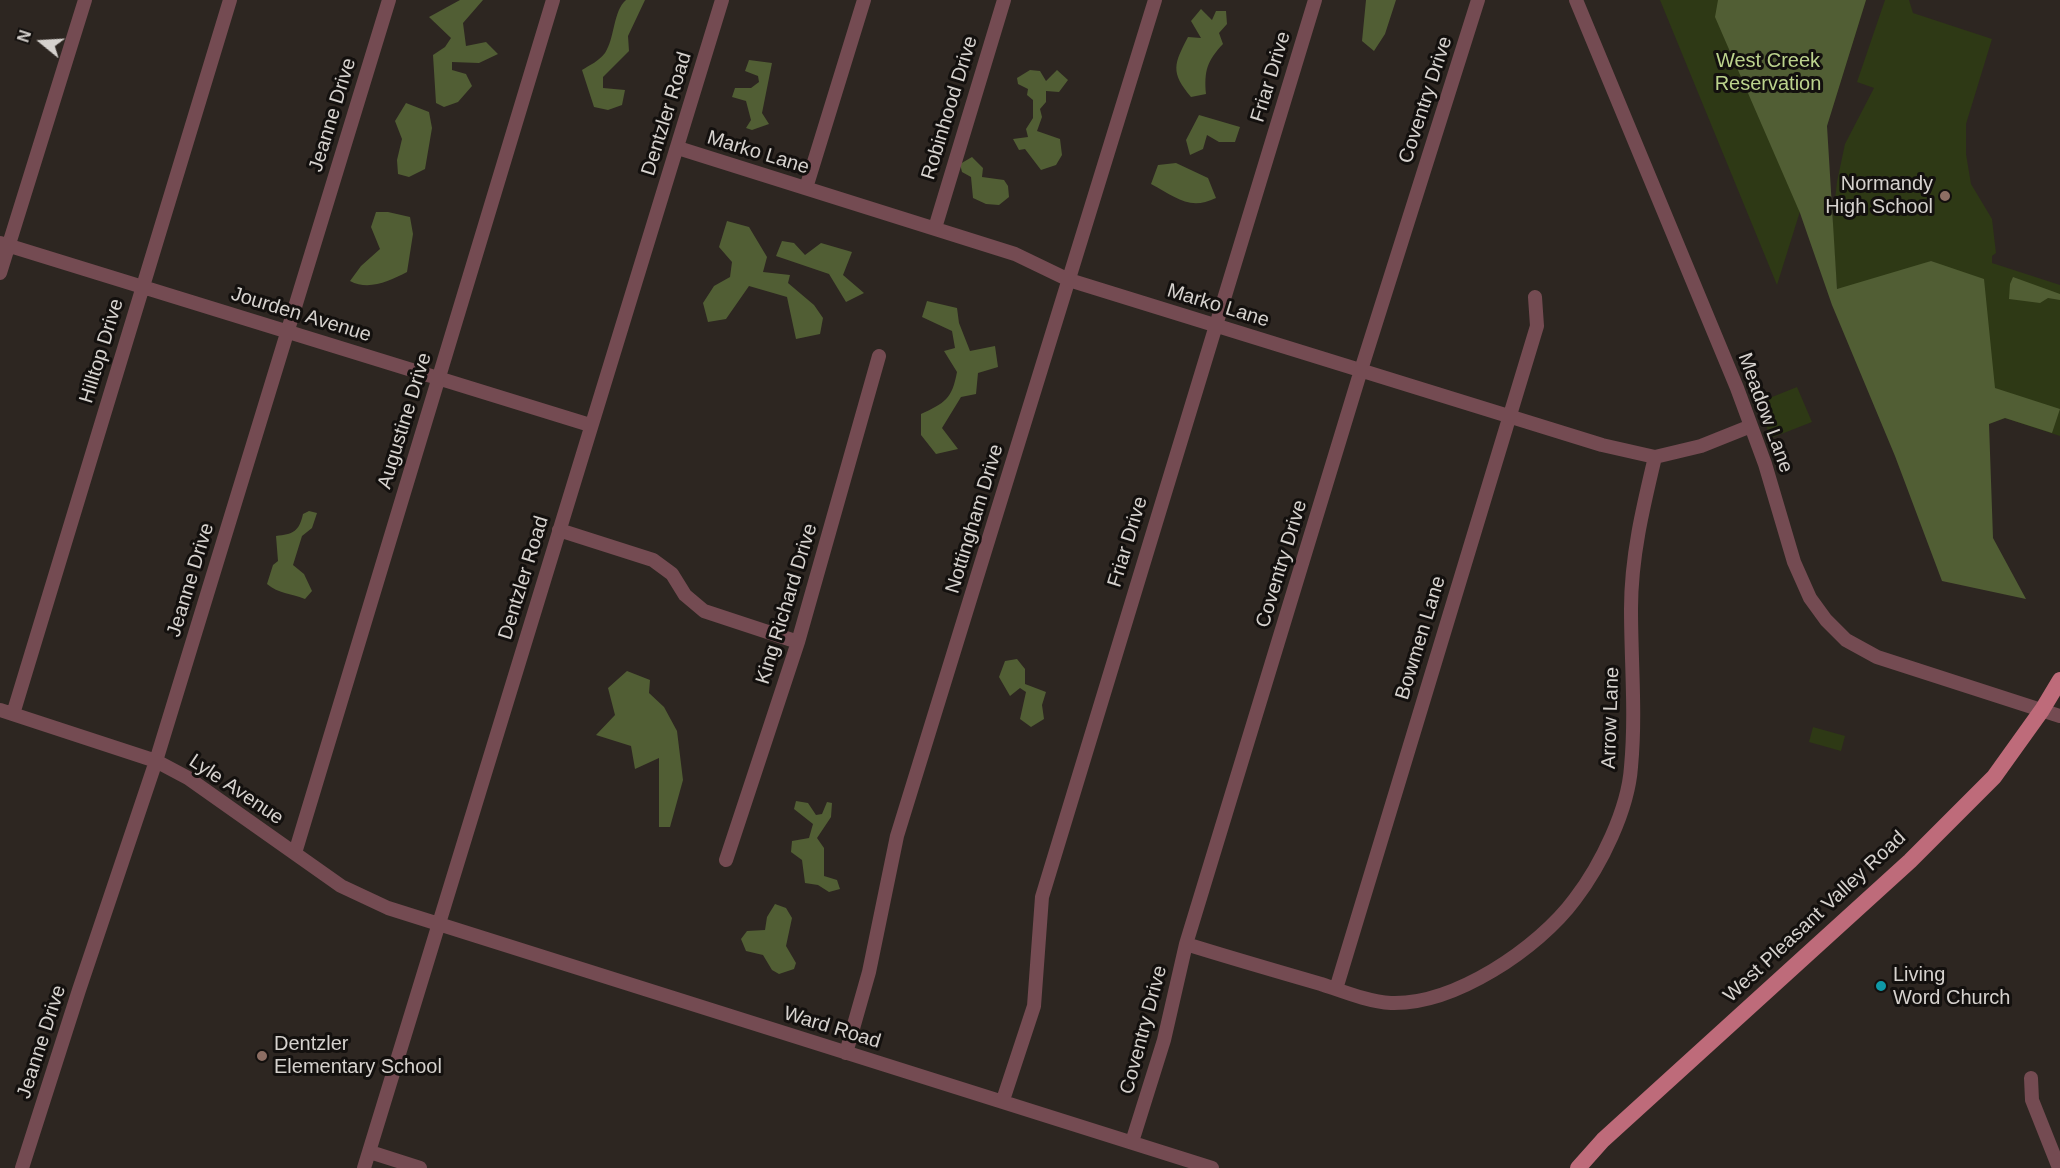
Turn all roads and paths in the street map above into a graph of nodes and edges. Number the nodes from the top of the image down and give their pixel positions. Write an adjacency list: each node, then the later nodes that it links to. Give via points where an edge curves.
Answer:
1 (85, 0): 15 (street)
2 (230, 0): 18 (street, Hilltop Drive)
3 (389, 0): 21 (street, Jeanne Drive)
4 (553, 0): 24 (street, Augustine Drive)
5 (722, 0): 12 (street, Dentzler Road)
6 (864, 0): 13 (street)
7 (1004, 0): 14 (street, Robinhood Drive)
8 (1155, 0): 17 (street, Nottingham Drive)
9 (1315, 0): 20 (street, Friar Drive)
10 (1478, 0): 23 (street, Coventry Drive)
11 (1576, 0): 27 (street, Meadow Lane)
12 (678, 148): 13 (street, Marko Lane); 26 (street, Dentzler Road)
13 (806, 188): 14 (street, Marko Lane)
14 (934, 228): 17 (street, Marko Lane, via 1014,254)
15 (4, 244): 16 (street); 18 (street, Jourden Avenue)
16 (0, 273)
17 (1069, 280): 20 (street, Marko Lane); 41 (street, Nottingham Drive, via 897,836 869,972)
18 (142, 285): 21 (street, Jourden Avenue); 33 (street, Hilltop Drive)
19 (1535, 297): 25 (street, Bowmen Lane, via 1537,326)
20 (1214, 326): 23 (street, Marko Lane); 43 (street, Friar Drive, via 1042,897 1034,1005)
21 (287, 331): 24 (street, Jourden Avenue); 35 (street, Jeanne Drive)
22 (879, 356): 30 (street, King Richard Drive)
23 (1361, 370): 25 (street, Marko Lane); 39 (street, Coventry Drive)
24 (438, 378): 26 (street, Jourden Avenue); 36 (street, Augustine Drive)
25 (1508, 416): 28 (street, Marko Lane); 40 (street, Bowmen Lane)
26 (590, 426): 29 (street, Dentzler Road)
27 (1751, 426): 28 (street, Marko Lane, via 1701,446); 32 (street, Meadow Lane, via 1794,562 1810,598 1846,640 1877,657)
28 (1655, 457): 40 (street, Arrow Lane, via 1634,556 1631,770 1600,860 1575,900 1548,928 1479,979 1441,996 1390,1003)
29 (559, 530): 30 (street, via 653,560 672,574 685,595 704,611); 38 (street, Dentzler Road)
30 (798, 642): 37 (street, King Richard Drive)
31 (2060, 680): 32 (main road, West Pleasant Valley Road)
32 (2042, 710): 34 (street, Meadow Lane); 51 (main road, West Pleasant Valley Road, via 1994,777 1918,852 1603,1140)
33 (7, 712): 35 (street, Lyle Avenue)
34 (2060, 716)
35 (156, 761): 36 (street, Lyle Avenue, via 188,778); 47 (street, Jeanne Drive)
36 (295, 853): 38 (street, Lyle Avenue, via 342,885 388,908)
37 (726, 860)
38 (440, 924): 41 (street, Ward Road); 45 (street, Dentzler Road)
39 (1186, 944): 40 (street, Arrow Lane); 44 (street, Coventry Drive, via 1164,1040)
40 (1336, 989)
41 (846, 1053): 43 (street, Ward Road)
42 (2031, 1078): 46 (street, via 2032,1100)
43 (1003, 1100): 44 (street, Ward Road)
44 (1132, 1142): 50 (street, Ward Road)
45 (370, 1152): 48 (street, Dentzler Road); 49 (street)
46 (2058, 1159)
47 (22, 1168)
48 (364, 1168)
49 (420, 1168)
50 (1212, 1168)
51 (1578, 1168)

